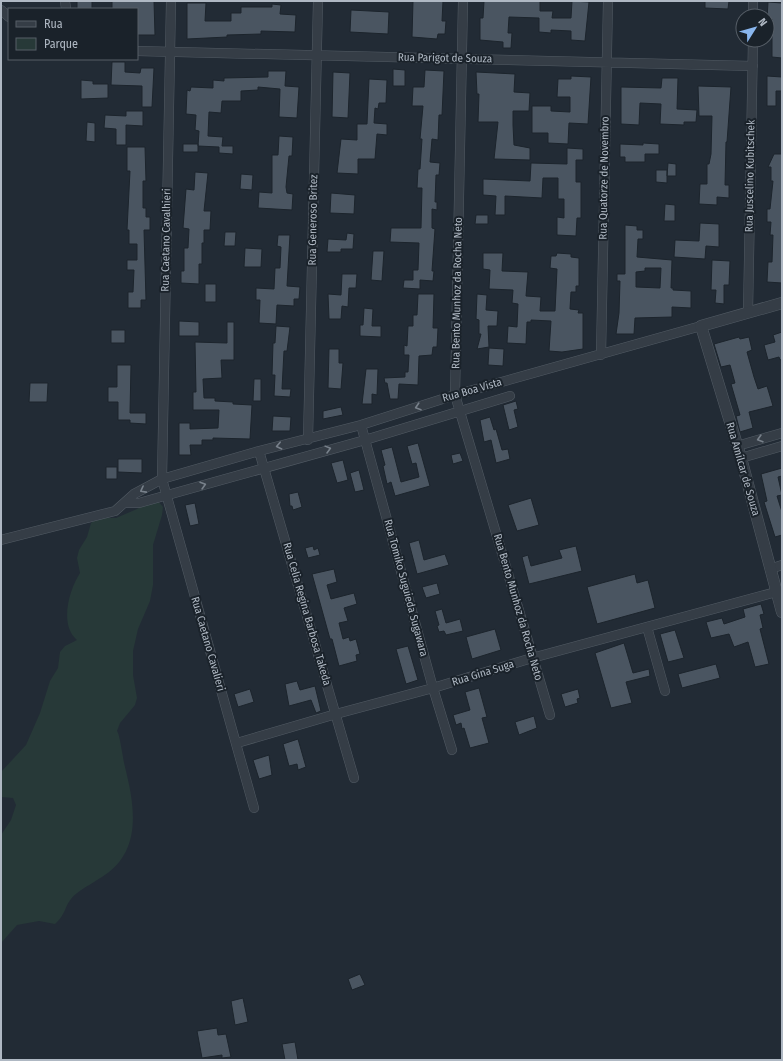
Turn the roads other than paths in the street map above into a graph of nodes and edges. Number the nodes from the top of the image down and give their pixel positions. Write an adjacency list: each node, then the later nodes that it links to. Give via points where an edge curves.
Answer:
1 (171, 1): 7 (street, Rua Caetano Cavalhieri)
2 (318, 1): 8 (street, Rua Generoso Britez)
3 (463, 1): 9 (street, Rua Bento Munhoz da Rocha Neto)
4 (608, 1): 10 (street, Rua Quatorze de Novembro)
5 (753, 48): 11 (street, Rua Juscelino Kubitschek)
6 (138, 51): 7 (street, Rua Parigot de Souza)
7 (170, 51): 8 (street, Rua Parigot de Souza); 28 (street, Rua Caetano Cavalhieri)
8 (317, 56): 9 (street, Rua Parigot de Souza); 21 (street, Rua Generoso Britez)
9 (461, 58): 10 (street, Rua Parigot de Souza); 16 (street, Rua Bento Munhoz da Rocha Neto)
10 (606, 61): 11 (street, Rua Parigot de Souza); 15 (street, Rua Quatorze de Novembro)
11 (753, 66): 13 (street, Rua Juscelino Kubitschek)
12 (782, 303): 13 (street, Rua Boa Vista)
13 (748, 313): 14 (street, Rua Boa Vista)
14 (701, 326): 15 (street, Rua Boa Vista); 23 (street, Rua Amílcar de Souza)
15 (601, 355): 16 (street, Rua Boa Vista)
16 (455, 395): 18 (street, Rua Bento Munhoz da Rocha Neto); 19 (street, Rua Boa Vista, one-way to 19)
17 (510, 396): 18 (street, Rua Boa Vista)
18 (461, 411): 22 (street, Rua Boa Vista); 37 (street, Rua Bento Munhoz da Rocha Neto)
19 (361, 425): 21 (street, Rua Boa Vista); 22 (street, Rua Tomiko Suguieda Sugawara)
20 (782, 433): 23 (street, one-way to 23)
21 (308, 440): 25 (street, Rua Boa Vista, one-way to 25)
22 (365, 440): 27 (street, Rua Boa Vista, one-way to 22); 38 (street, Rua Tomiko Suguieda Sugawara)
23 (737, 446): 26 (street, Rua Amílcar de Souza)
24 (782, 446): 26 (street)
25 (259, 451): 27 (street, Rua Celia Regina Barbosa Takeda); 28 (street, Rua Boa Vista)
26 (741, 458): 33 (street, Rua Amílcar de Souza)
27 (264, 467): 29 (street, Rua Boa Vista, one-way to 27); 40 (street, Rua Celia Regina Barbosa Takeda)
28 (162, 480): 29 (street, Rua Caetano Cavalieri); 30 (street, Rua Boa Vista, one-way to 30, via 134,494)
29 (166, 495): 30 (street, Rua Boa Vista, via 139,503); 42 (street, Rua Caetano Cavalieri)
30 (126, 503): 31 (street, Rua Boa Vista, via 106,515)
31 (1, 540)
32 (782, 565): 33 (street)
33 (770, 569): 34 (street, Rua Amílcar de Souza)
34 (776, 592): 35 (street, Rua Amílcar de Souza); 36 (street, Rua Gina Suga)
35 (782, 612)
36 (647, 627): 37 (street, Rua Gina Suga); 39 (street)
37 (532, 658): 38 (street, Rua Gina Suga); 41 (street, Rua Bento Munhoz da Rocha Neto)
38 (433, 688): 40 (street, Rua Gina Suga); 43 (street, Rua Tomiko Suguieda Sugawara)
39 (666, 691)
40 (336, 714): 42 (street, Rua Gina Suga); 44 (street, Rua Celia Regina Barbosa Takeda)
41 (550, 715)
42 (236, 743): 45 (street, Rua Caetano Cavalieri)
43 (452, 750)
44 (354, 778)
45 (254, 808)

